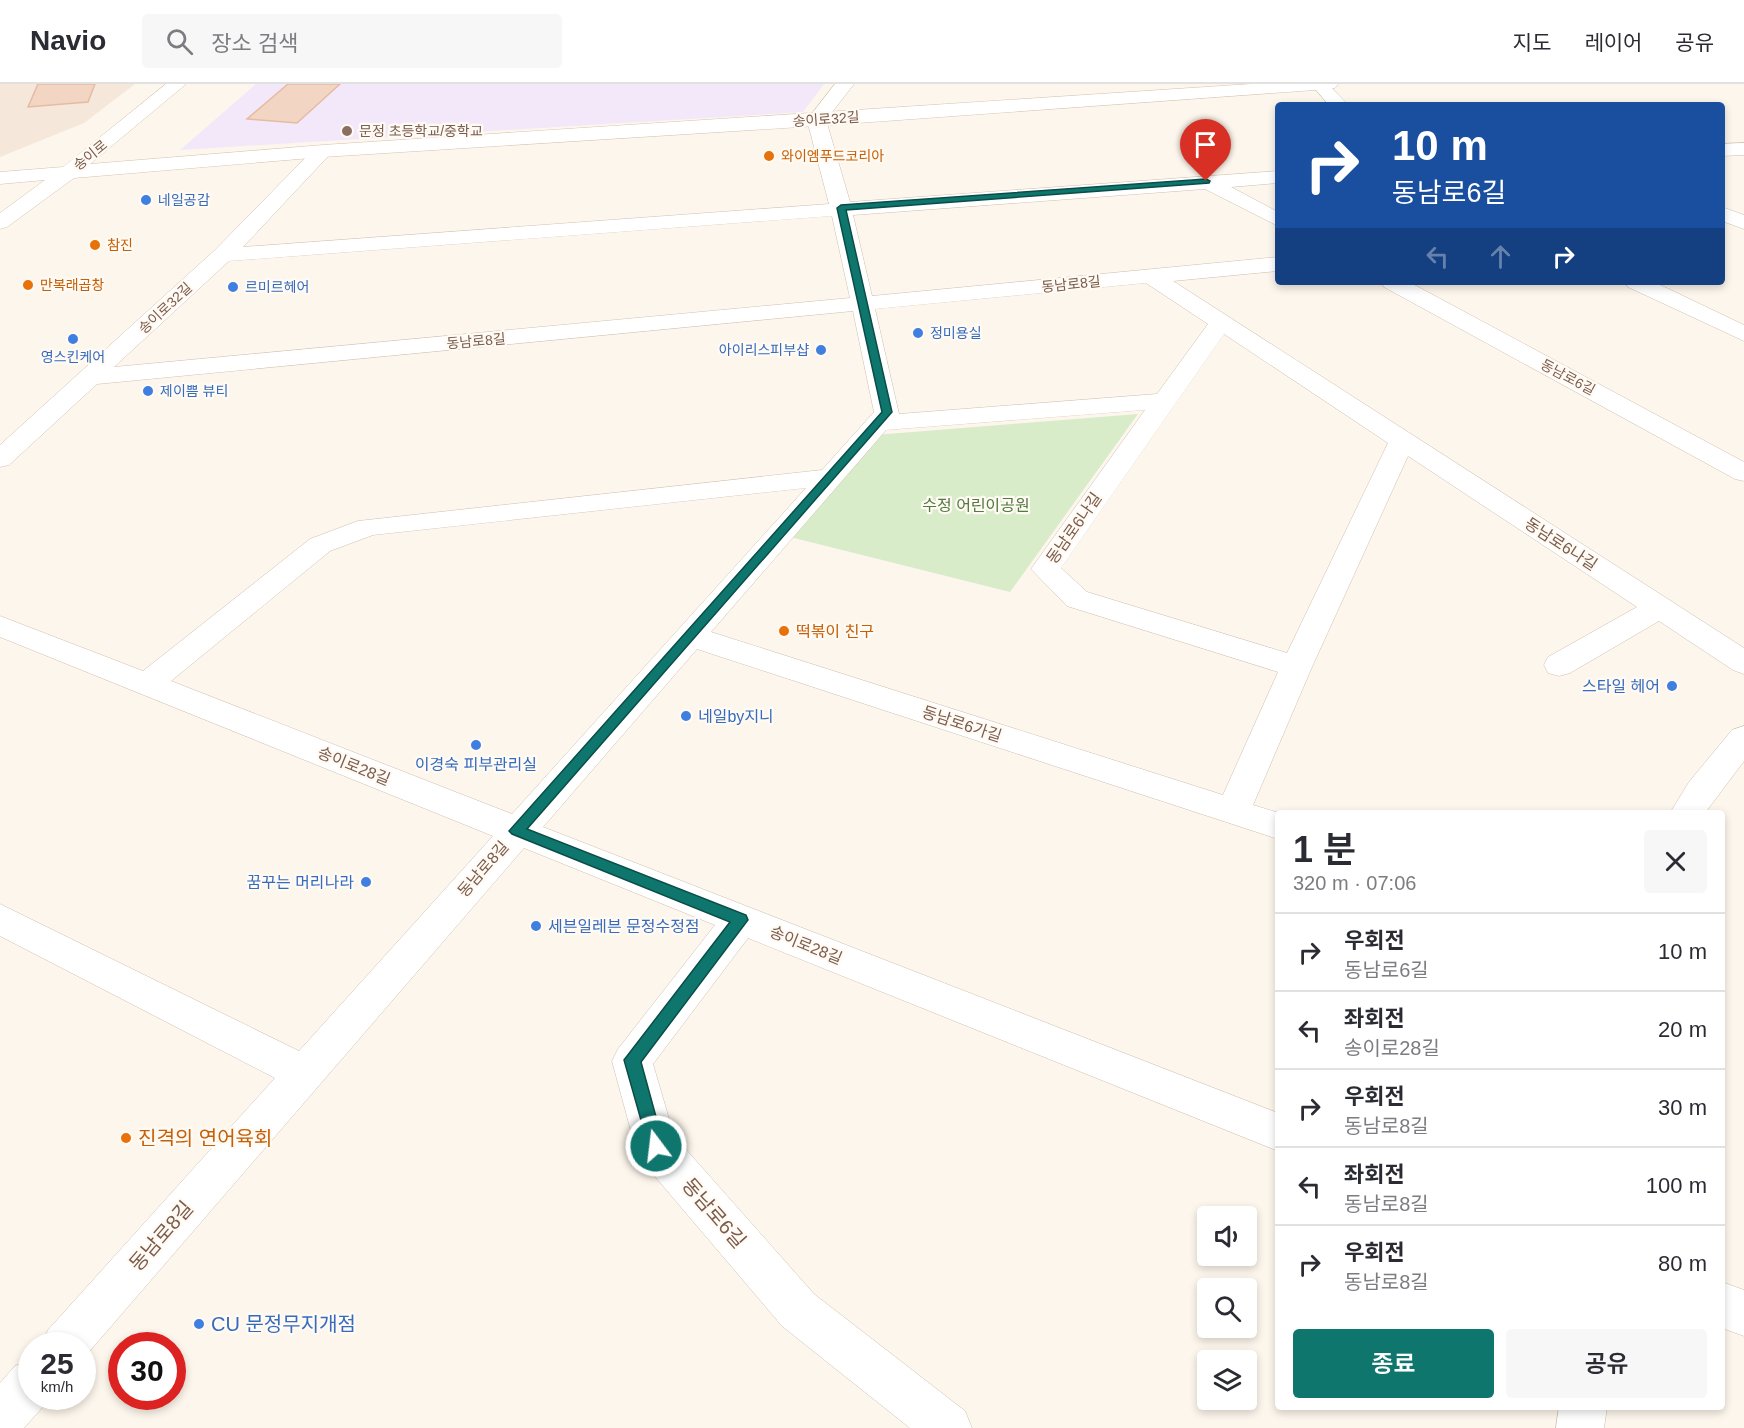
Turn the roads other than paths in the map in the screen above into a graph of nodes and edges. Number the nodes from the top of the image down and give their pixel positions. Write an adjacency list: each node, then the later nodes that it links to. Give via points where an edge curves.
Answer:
1 (177, 84): 10 (street, 송이로)
2 (845, 84): 6 (street)
3 (1329, 84): 4 (street, 송이로32길)
4 (1319, 85): 5 (street); 6 (street, 송이로32길)
5 (1336, 102)
6 (816, 120): 9 (street, 송이로32길); 14 (street)
7 (1744, 148): 8 (street)
8 (1725, 150)
9 (323, 151): 10 (street, 송이로32길); 19 (street, 송이로32길)
10 (69, 172): 12 (street, 송이로32길); 17 (street, 송이로)
11 (1275, 177): 13 (street)
12 (0, 178)
13 (1206, 181): 14 (street); 16 (street)
14 (841, 208): 19 (street); 24 (street)
15 (1725, 214): 18 (street)
16 (1275, 218)
17 (0, 223)
18 (1744, 223)
19 (223, 255): 27 (street, 송이로32길)
20 (1275, 264): 21 (street, 동남로8길)
21 (1152, 277): 24 (street, 동남로8길); 25 (street, 동남로6나길)
22 (1398, 285): 32 (street, 동남로6길)
23 (1642, 285): 26 (street)
24 (863, 304): 27 (street, 동남로8길); 29 (street, via 887,412)
25 (1221, 322): 28 (street, 동남로6나길); 30 (street, 동남로6나길)
26 (1744, 334)
27 (90, 377): 31 (street, 송이로32길)
28 (1164, 401): 29 (street); 39 (street, 동남로6나길, via 1045,569 1077,599)
29 (879, 423): 33 (street, 동남로8길)
30 (1402, 440): 34 (street, 동남로6나길); 39 (street)
31 (0, 459)
32 (1744, 473)
33 (831, 477): 36 (street, 동남로8길); 40 (street, via 368,526 320,545)
34 (1659, 608): 37 (street, 동남로6나길); 38 (street)
35 (0, 626): 40 (street, 송이로28길)
36 (691, 636): 43 (street, 동남로6가길); 45 (street, 동남로8길)
37 (1744, 663)
38 (1559, 665)
39 (1296, 667): 43 (street)
40 (147, 684): 45 (street, 송이로28길)
41 (1744, 738): 42 (street)
42 (1690, 810)
43 (1233, 811): 44 (street, 동남로6가길)
44 (1275, 825)
45 (517, 831): 47 (street, 송이로28길); 48 (street, 동남로8길)
46 (0, 919): 48 (street)
47 (741, 920): 49 (street, 송이로28길); 56 (street, 동남로6길, via 632,1060 656,1146 798,1310)
48 (304, 1073): 52 (street, 동남로8길)
49 (1275, 1131)
50 (1725, 1306): 51 (street)
51 (1744, 1313)
52 (76, 1332)
53 (18, 1399): 55 (street)
54 (1583, 1410): 57 (street)
55 (0, 1419)
56 (948, 1428)
57 (1580, 1428)

